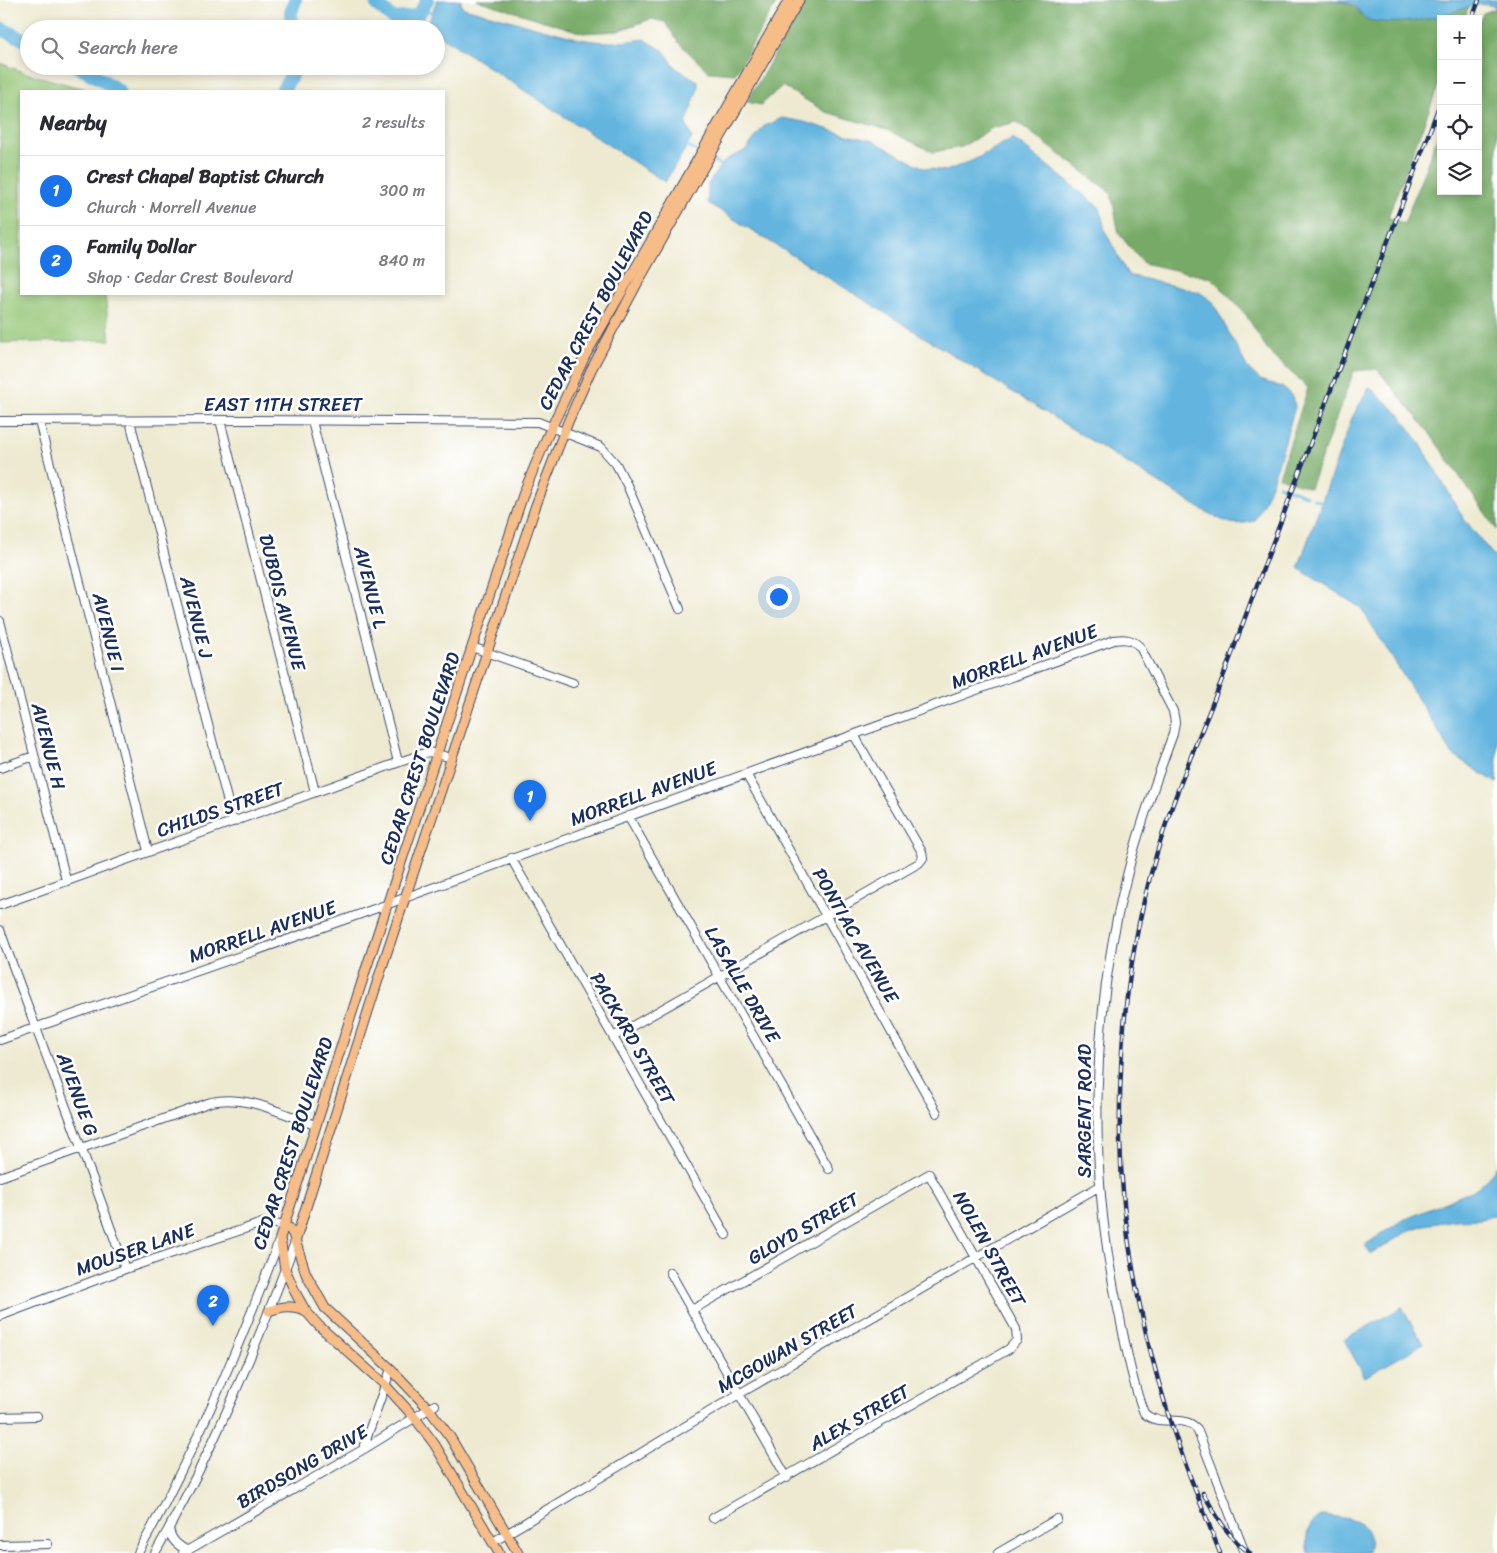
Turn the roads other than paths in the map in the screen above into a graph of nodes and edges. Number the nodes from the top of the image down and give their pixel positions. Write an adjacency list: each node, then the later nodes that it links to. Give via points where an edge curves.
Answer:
1 (789, 0): 3 (main road, CEDAR CREST BOULEVARD)
2 (799, 0): 3 (main road, CEDAR CREST BOULEVARD)
3 (635, 278): 9 (main road, CEDAR CREST BOULEVARD, via 579,366); 10 (main road, CEDAR CREST BOULEVARD)
4 (130, 420): 5 (street, EAST 11TH STREET); 7 (street, EAST 11TH STREET); 26 (street, AVENUE J)
5 (220, 420): 8 (street, EAST 11TH STREET); 24 (street, DUBOIS AVENUE)
6 (0, 421): 7 (street, EAST 11TH STREET)
7 (39, 421): 27 (street, AVENUE I)
8 (312, 421): 9 (street, EAST 11TH STREET, via 512,420); 21 (street, AVENUE L)
9 (551, 426): 10 (street, EAST 11TH STREET); 14 (main road, CEDAR CREST BOULEVARD, via 524,492)
10 (564, 432): 11 (street, via 601,447 616,464); 15 (main road, CEDAR CREST BOULEVARD, via 536,505)
11 (680, 609)
12 (0, 621): 19 (street, AVENUE H)
13 (1127, 639): 17 (street, MORRELL AVENUE, via 1114,640); 46 (street, SARGENT ROAD, via 1140,647 1169,701 1175,722 1131,861 1106,984 1098,1080)
14 (472, 647): 15 (street); 18 (main road, CEDAR CREST BOULEVARD)
15 (488, 652): 16 (street); 20 (main road, CEDAR CREST BOULEVARD)
16 (573, 682)
17 (854, 735): 23 (street, MORRELL AVENUE); 33 (street, via 922,852 922,858 919,863)
18 (437, 754): 20 (street, CHILDS STREET); 21 (street, CHILDS STREET, via 425,752); 31 (main road, CEDAR CREST BOULEVARD)
19 (34, 756): 22 (street); 29 (street, AVENUE H)
20 (452, 758): 30 (main road, CEDAR CREST BOULEVARD)
21 (398, 762): 24 (street, CHILDS STREET)
22 (0, 768)
23 (746, 774): 25 (street, MORRELL AVENUE); 33 (street, PONTIAC AVENUE)
24 (315, 792): 26 (street, CHILDS STREET)
25 (628, 816): 28 (street, MORRELL AVENUE); 35 (street, LASALLE DRIVE)
26 (232, 822): 27 (street, CHILDS STREET)
27 (148, 851): 29 (street, CHILDS STREET)
28 (511, 858): 30 (street, MORRELL AVENUE); 37 (street, PACKARD STREET)
29 (66, 880): 32 (street, CHILDS STREET)
30 (407, 895): 31 (street, MORRELL AVENUE); 41 (main road, CEDAR CREST BOULEVARD)
31 (388, 903): 36 (street, MORRELL AVENUE); 40 (main road, CEDAR CREST BOULEVARD)
32 (0, 904)
33 (826, 916): 35 (street); 39 (street, PONTIAC AVENUE)
34 (0, 930): 36 (street, AVENUE G)
35 (720, 978): 37 (street); 43 (street, LASALLE DRIVE)
36 (36, 1028): 38 (street, MORRELL AVENUE); 42 (street, AVENUE G)
37 (613, 1037): 48 (street, PACKARD STREET)
38 (0, 1040)
39 (938, 1113)
40 (315, 1125): 41 (main road); 42 (street, via 243,1101 223,1099); 47 (main road, CEDAR CREST BOULEVARD)
41 (331, 1130): 50 (main road, CEDAR CREST BOULEVARD)
42 (82, 1149): 45 (street); 52 (street, AVENUE G)
43 (829, 1169)
44 (929, 1174): 51 (street, NOLEN STREET); 56 (street, GLOYD STREET)
45 (0, 1177)
46 (1100, 1186): 51 (street, MCGOWAN STREET); 86 (street, SARGENT ROAD, via 1114,1292 1141,1406 1149,1418 1186,1422 1197,1429)
47 (283, 1226): 49 (main road, CEDAR CREST BOULEVARD); 50 (main road, via 289,1228); 52 (street, MOUSER LANE, via 262,1223)
48 (726, 1235)
49 (280, 1238): 53 (main road); 59 (street, CEDAR CREST BOULEVARD)
50 (295, 1242): 53 (street, CEDAR CREST BOULEVARD); 63 (main road, via 306,1274 325,1308)
51 (976, 1257): 61 (street, NOLEN STREET, via 1016,1329); 66 (street, MCGOWAN STREET)
52 (125, 1269): 58 (street, MOUSER LANE)
53 (285, 1269): 55 (main road); 57 (street, CEDAR CREST BOULEVARD)
54 (670, 1272): 56 (street)
55 (305, 1310): 57 (main road, via 281,1306); 65 (main road)
56 (692, 1310): 66 (street)
57 (269, 1311): 60 (street, CEDAR CREST BOULEVARD)
58 (0, 1316)
59 (244, 1331): 60 (street); 62 (street, CEDAR CREST BOULEVARD)
60 (259, 1338): 64 (street, CEDAR CREST BOULEVARD)
61 (1018, 1340): 72 (street, ALEX STREET, via 1009,1349)
62 (228, 1369): 64 (street); 81 (street, CEDAR CREST BOULEVARD)
63 (391, 1369): 65 (street); 67 (main road)
64 (242, 1375): 75 (street, CEDAR CREST BOULEVARD)
65 (385, 1385): 70 (main road); 71 (street)
66 (739, 1394): 72 (street); 76 (street, MCGOWAN STREET)
67 (432, 1407): 70 (street, BIRDSONG DRIVE); 76 (main road)
68 (37, 1416): 69 (street)
69 (0, 1417)
70 (415, 1418): 71 (street, BIRDSONG DRIVE); 77 (main road, via 435,1445)
71 (364, 1449): 80 (street, BIRDSONG DRIVE)
72 (786, 1478): 73 (street, ALEX STREET)
73 (714, 1518)
74 (1057, 1518): 85 (street)
75 (169, 1529): 80 (street, via 176,1544); 82 (street, CEDAR CREST BOULEVARD)
76 (507, 1533): 77 (street, MCGOWAN STREET); 84 (main road)
77 (493, 1542): 83 (main road)
78 (48, 1544): 79 (street)
79 (0, 1545)
80 (185, 1552)
81 (138, 1553)
82 (155, 1553)
83 (498, 1553)
84 (518, 1553)
85 (998, 1553)
86 (1245, 1553)

